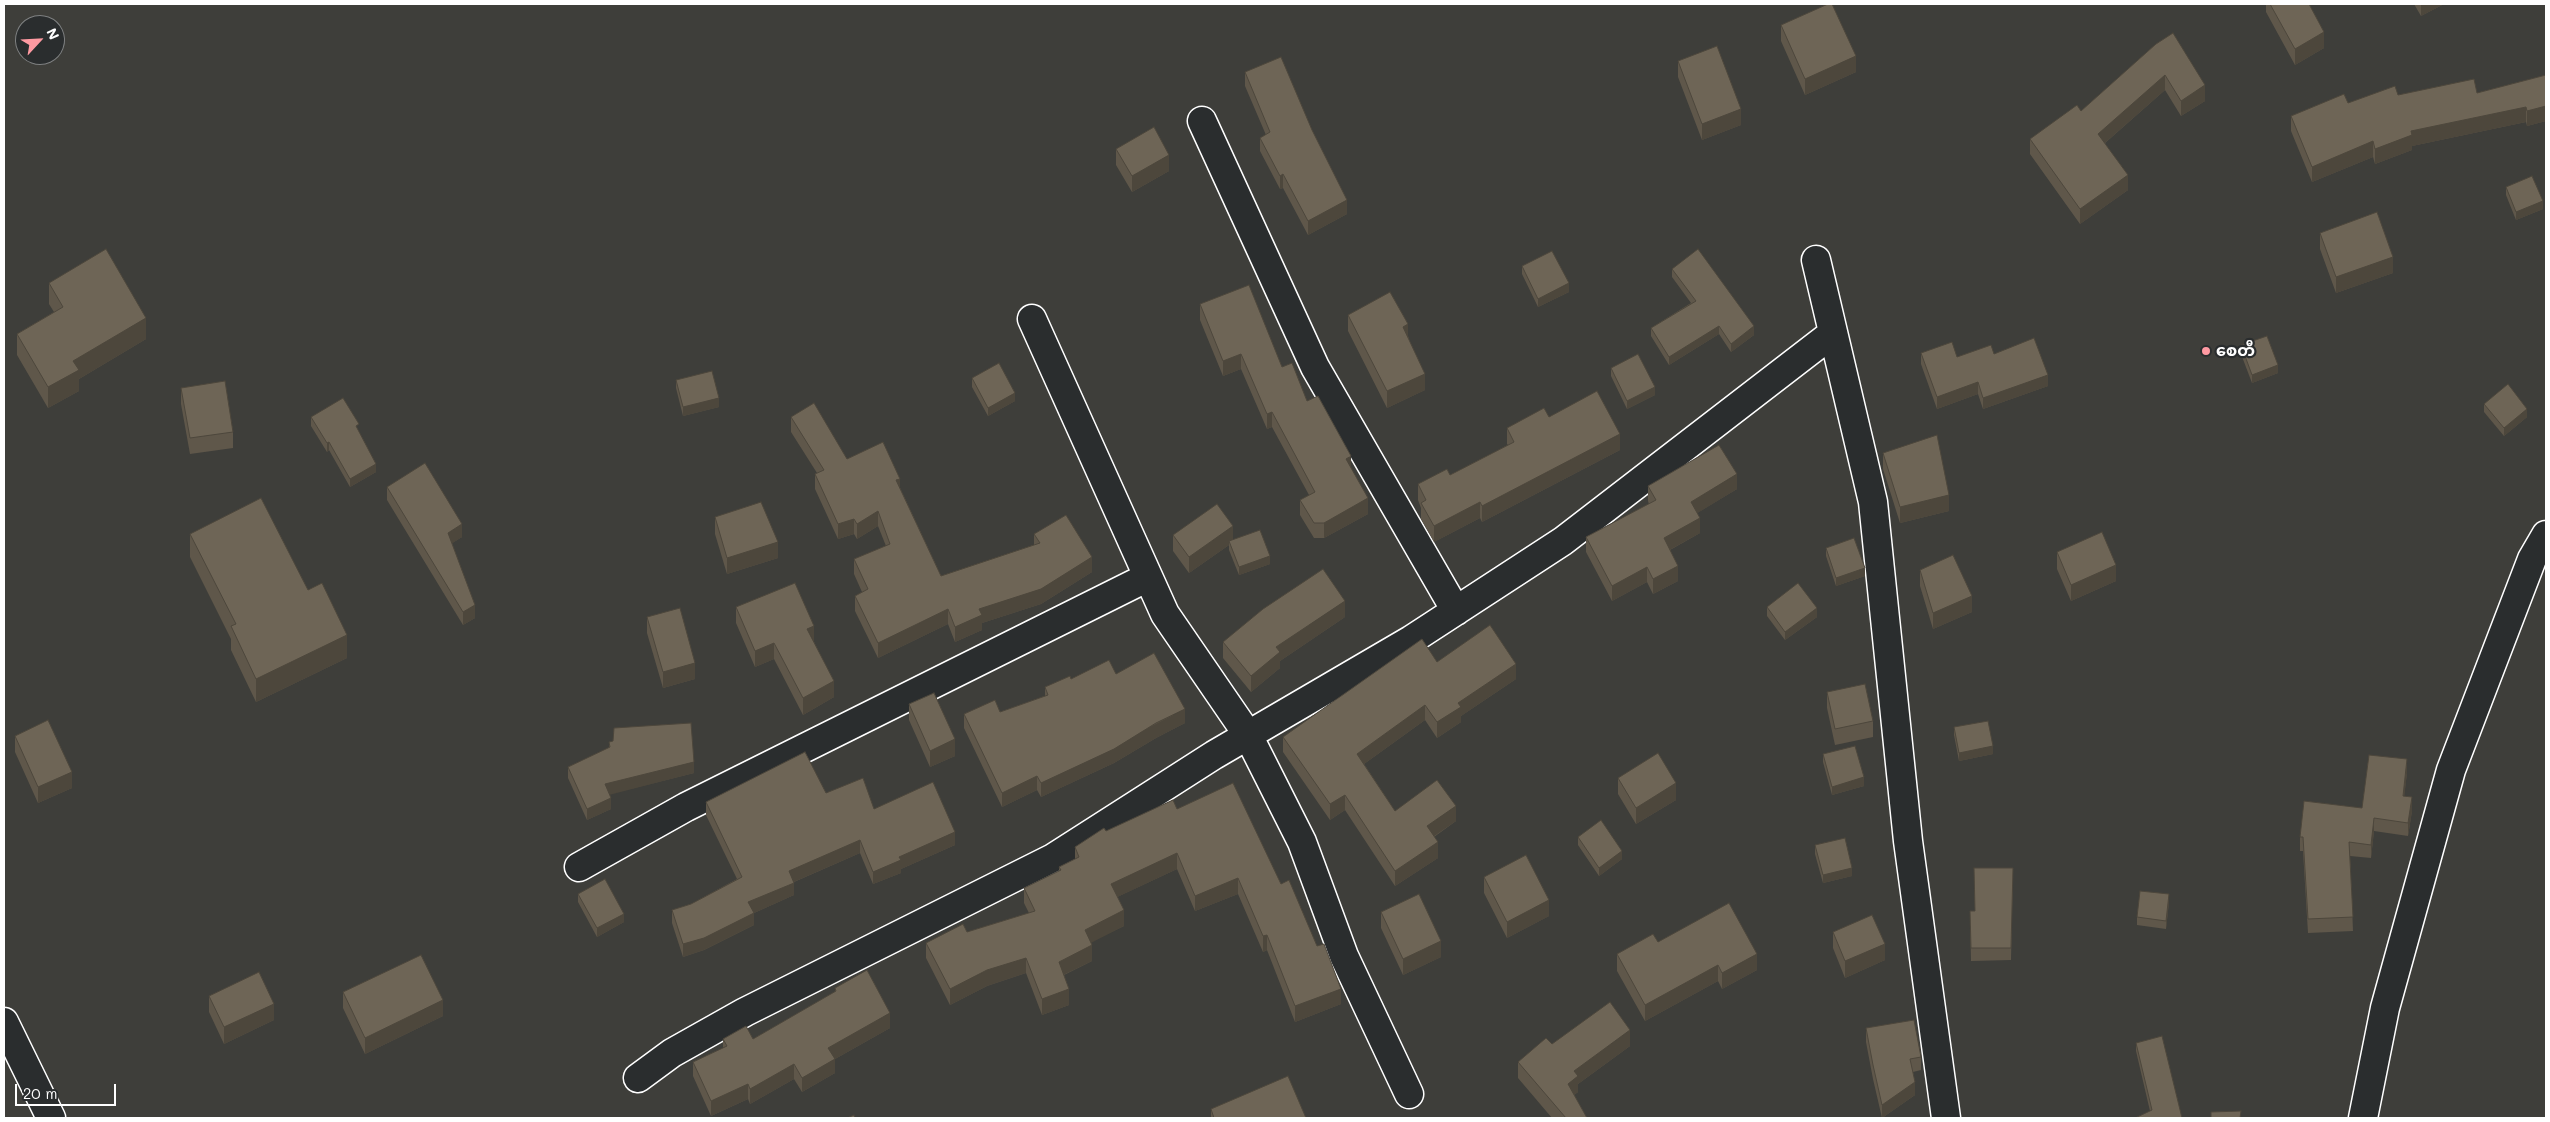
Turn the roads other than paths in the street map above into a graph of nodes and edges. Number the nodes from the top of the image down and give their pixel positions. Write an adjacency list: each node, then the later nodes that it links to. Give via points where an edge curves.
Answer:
1 (1202, 121): 7 (street, via 1315,368)
2 (1816, 260): 4 (street)
3 (1032, 319): 6 (street)
4 (1833, 333): 7 (street, via 1563,541); 14 (street, via 1873,502 1908,841)
5 (2546, 535): 15 (street, via 2532,559 2451,770 2385,1008)
6 (1148, 577): 8 (street, via 1165,614); 9 (street, via 686,807)
7 (1456, 610): 8 (street, via 1411,640)
8 (1248, 735): 11 (street, via 1053,858 745,1012 672,1053); 12 (street, via 1302,842 1344,956)
9 (579, 867)
10 (4, 1022): 13 (street)
11 (638, 1078)
12 (1409, 1094)
13 (51, 1118)
14 (1946, 1118)
15 (2363, 1118)

